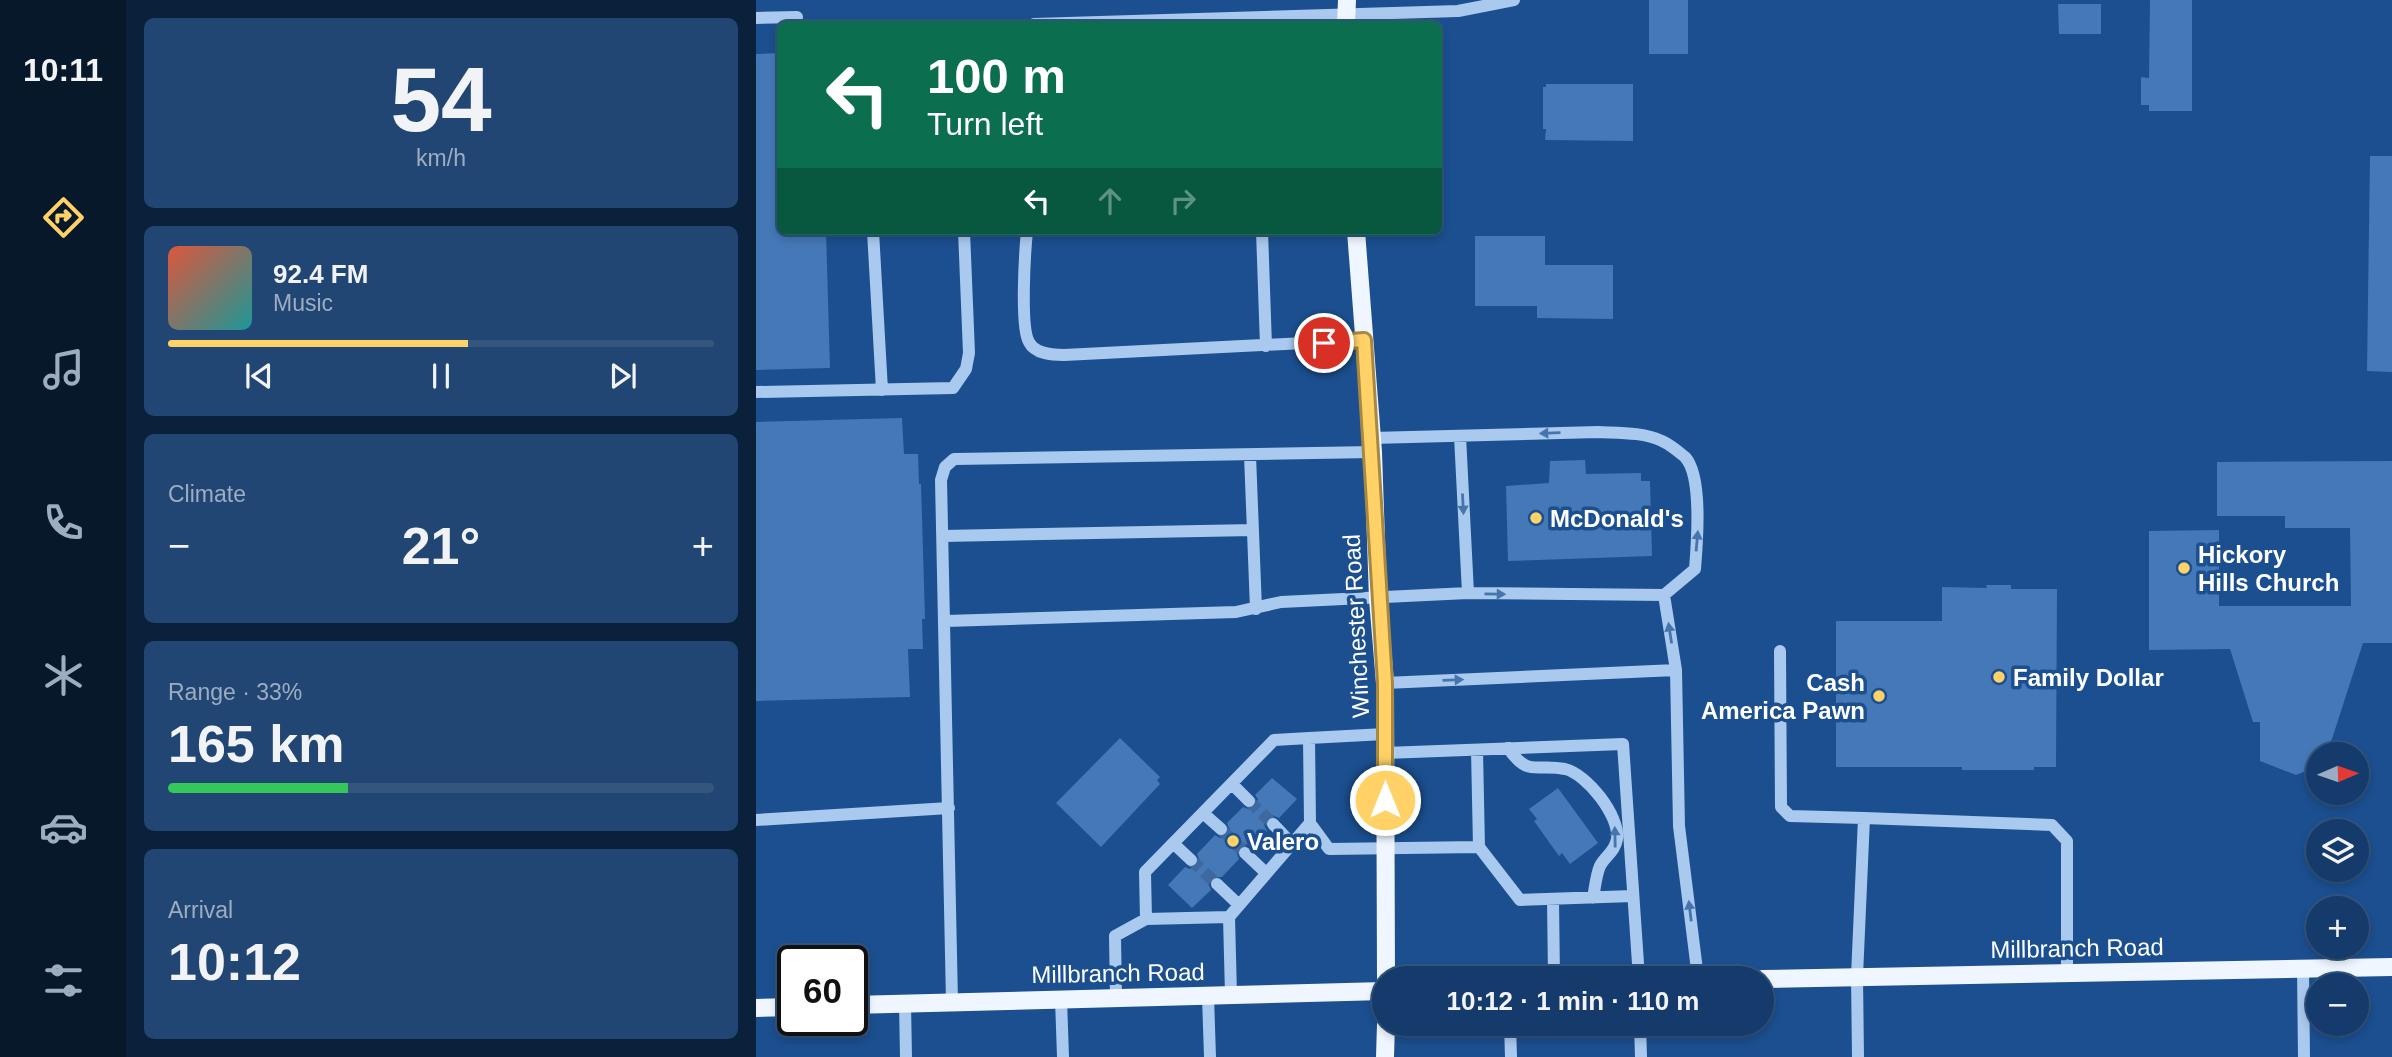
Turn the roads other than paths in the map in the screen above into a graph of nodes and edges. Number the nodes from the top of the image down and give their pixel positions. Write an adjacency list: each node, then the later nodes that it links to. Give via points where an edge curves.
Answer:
1 (1514, 0): 2 (street, via 1458,11)
2 (1346, 12): 5 (street)
3 (797, 17): 4 (street)
4 (756, 18)
5 (1112, 21)
6 (873, 235): 13 (street)
7 (964, 235): 13 (street, via 966,369 953,388)
8 (1027, 235): 12 (street, via 1026,329 1035,349 1055,355)
9 (1262, 235): 12 (street)
10 (1356, 235): 11 (main road, Winchester Road)
11 (1364, 340): 12 (street); 16 (main road, Winchester Road)
12 (1266, 346)
13 (882, 390): 14 (street)
14 (756, 392)
15 (1460, 436): 16 (street); 20 (street, one-way to 20); 21 (street, one-way to 15, via 1695,569 1699,522 1686,458 1661,441 1629,434)
16 (1372, 445): 17 (street); 22 (main road, Winchester Road)
17 (1250, 455): 18 (street); 19 (street, via 954,460 945,467 942,480)
18 (1253, 530): 19 (street); 23 (street)
19 (943, 536): 24 (street)
20 (1468, 593): 21 (street, one-way to 21); 22 (street)
21 (1664, 596): 26 (street, one-way to 21)
22 (1378, 599): 23 (street, via 1281,602); 27 (main road, Winchester Road)
23 (1256, 609): 24 (street)
24 (946, 621): 35 (street)
25 (1780, 651): 37 (street, via 1781,807 1790,816)
26 (1676, 670): 27 (street, one-way to 26); 59 (street, one-way to 26, via 1679,826)
27 (1385, 683): 28 (main road, Winchester Road)
28 (1385, 734): 29 (street); 32 (main road, Winchester Road)
29 (1309, 738): 33 (street, via 1274,740); 39 (street)
30 (1508, 748): 31 (street); 50 (street, via 1623,744); 51 (street, one-way to 30, via 1601,865 1615,849 1618,835 1611,814 1579,775 1565,769 1524,767)
31 (1477, 750): 32 (street); 45 (street)
32 (1385, 753): 44 (main road, Winchester Road)
33 (1232, 784): 34 (street); 36 (street)
34 (1249, 801)
35 (949, 808): 38 (street); 70 (street)
36 (1203, 813): 41 (street); 42 (street)
37 (1864, 818): 62 (street, via 2052,825 2067,841); 63 (street)
38 (756, 820)
39 (1310, 823): 43 (street); 44 (street, via 1329,849)
40 (1273, 824): 43 (street)
41 (1221, 830)
42 (1173, 843): 47 (street); 55 (street, via 1145,872)
43 (1292, 844): 48 (street)
44 (1385, 847): 45 (street); 56 (main road, Winchester Road)
45 (1479, 847): 52 (street, via 1520,900)
46 (1245, 853): 48 (street)
47 (1191, 860)
48 (1266, 873): 53 (street)
49 (1217, 884): 53 (street)
50 (1633, 896): 51 (street); 58 (street)
51 (1593, 898): 52 (street)
52 (1553, 900): 57 (street)
53 (1239, 905): 54 (street)
54 (1228, 917): 55 (street); 66 (street)
55 (1146, 919): 68 (street, via 1115,936)
56 (1386, 966)
57 (1554, 966)
58 (1638, 966)
59 (1696, 966)
60 (2392, 967): 61 (main road, Millbranch Road)
61 (2303, 969): 62 (main road, Millbranch Road); 85 (street)
62 (2067, 972): 63 (main road, Millbranch Road)
63 (1857, 976): 64 (main road, Millbranch Road); 84 (street)
64 (1774, 979)
65 (1372, 991): 66 (main road, Millbranch Road)
66 (1231, 995): 67 (main road, Millbranch Road)
67 (1208, 996): 68 (main road, Millbranch Road); 80 (street)
68 (1116, 998): 69 (main road, Millbranch Road)
69 (1062, 999): 70 (main road, Millbranch Road); 79 (street)
70 (952, 1002): 71 (main road, Millbranch Road)
71 (905, 1003): 72 (main road, Millbranch Road); 78 (street)
72 (868, 1004)
73 (777, 1007): 74 (main road)
74 (756, 1008)
75 (1385, 1036): 81 (main road)
76 (1510, 1036): 82 (street)
77 (1641, 1036): 83 (street)
78 (906, 1057)
79 (1063, 1057)
80 (1210, 1057)
81 (1385, 1057)
82 (1511, 1057)
83 (1642, 1057)
84 (1858, 1057)
85 (2304, 1057)

